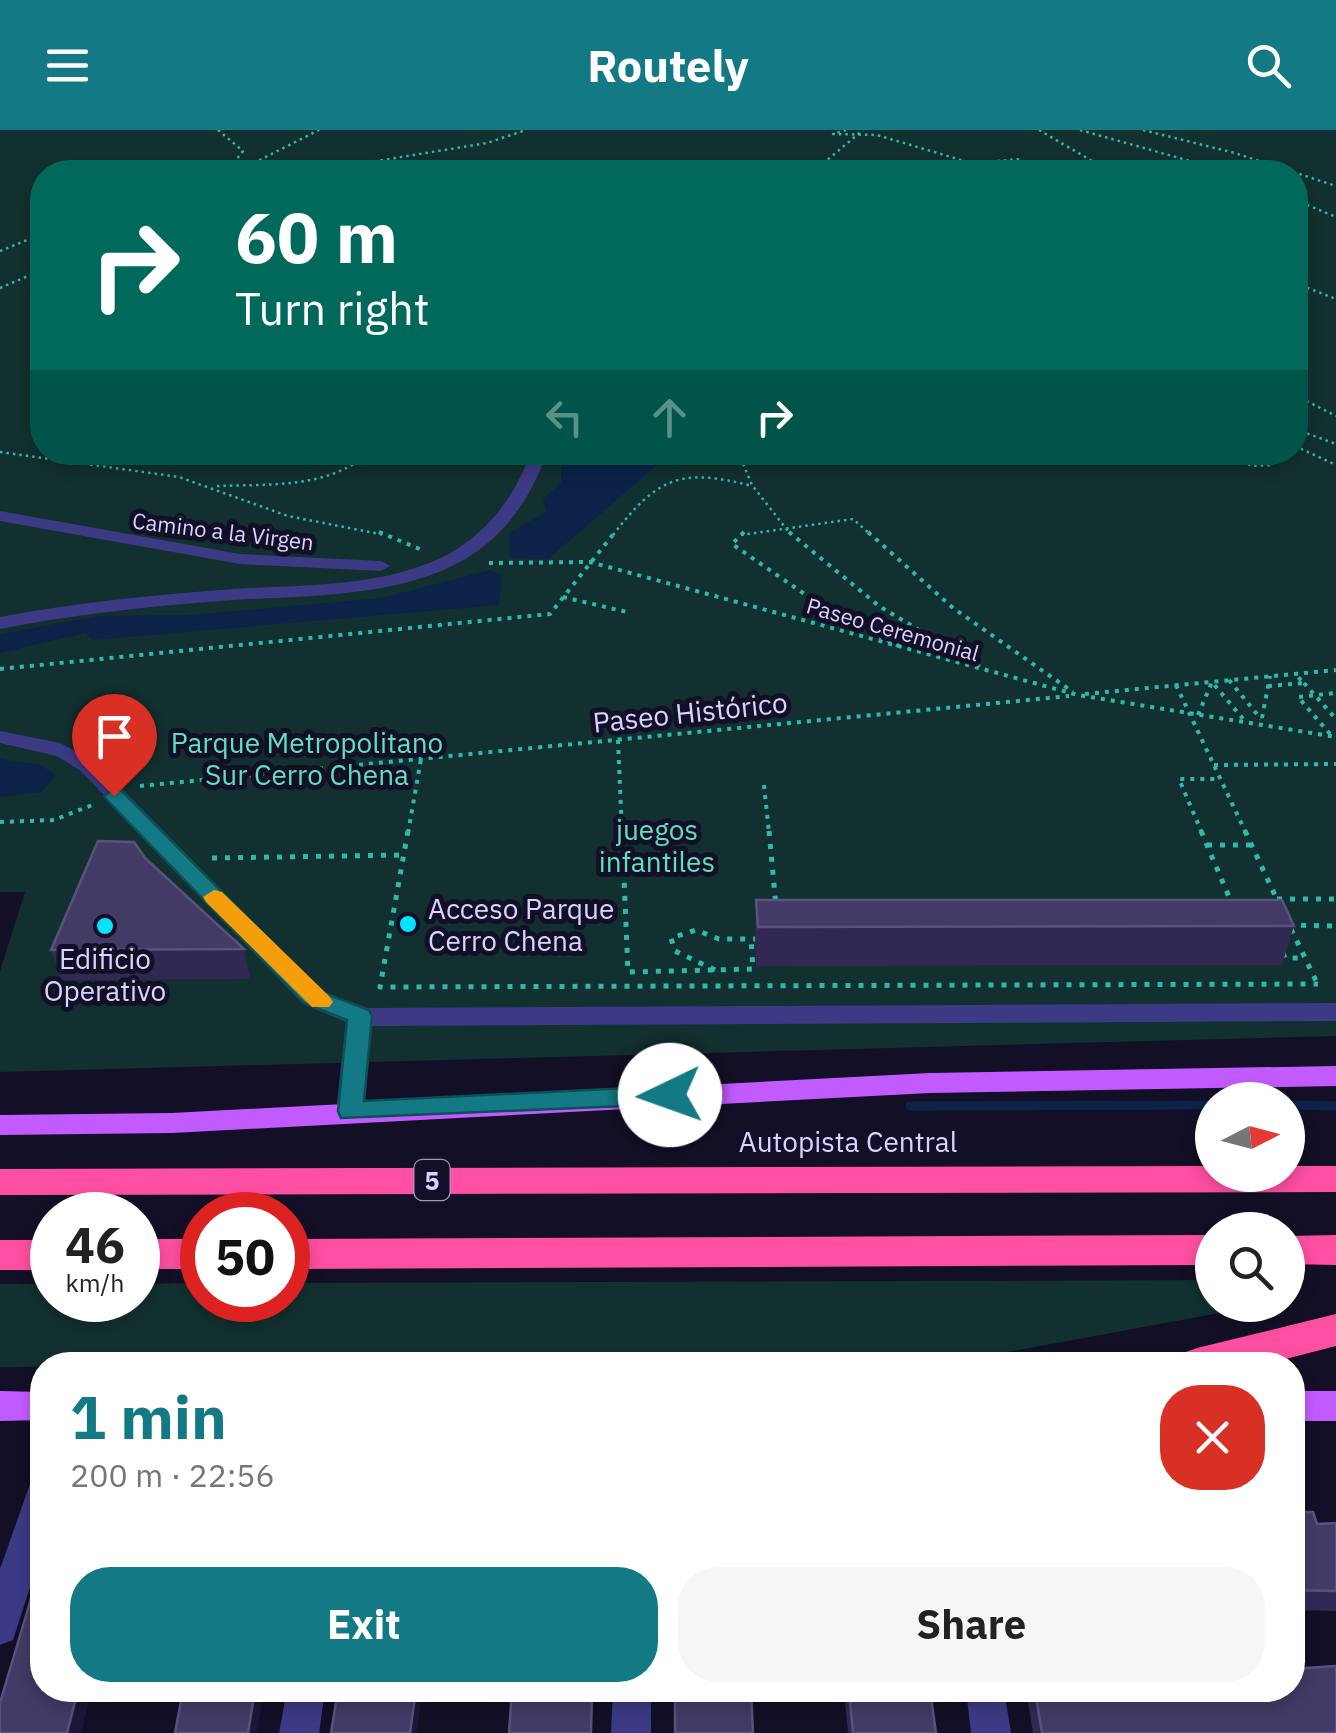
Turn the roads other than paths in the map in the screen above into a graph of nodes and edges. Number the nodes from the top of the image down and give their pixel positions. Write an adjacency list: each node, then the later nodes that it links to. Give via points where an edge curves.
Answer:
1 (534, 465): 3 (street, via 509,514)
2 (0, 516): 3 (street, Camino a la Virgen, via 240,560)
3 (442, 564): 4 (street, via 349,584 76,607)
4 (0, 624)
5 (0, 736): 7 (street, via 77,754 312,998)
6 (1333, 1012): 7 (street)
7 (360, 1016): 9 (street)
8 (1336, 1076): 9 (main road, via 930,1083)
9 (350, 1111): 10 (main road, via 172,1124)
10 (0, 1125)
11 (1336, 1180): 12 (highway, Autopista Central / 5)
12 (0, 1182)
13 (1195, 1250): 16 (highway)
14 (1305, 1250): 15 (highway)
15 (1336, 1250)
16 (310, 1254)
17 (0, 1255): 18 (highway)
18 (30, 1255)
19 (1336, 1330): 20 (highway)
20 (1249, 1352)
21 (0, 1406): 22 (main road)
22 (30, 1406)
23 (1305, 1406): 24 (main road)
24 (1336, 1406)
25 (30, 1532): 26 (street)
26 (0, 1626)
27 (304, 1702): 30 (street)
28 (632, 1702): 31 (street)
29 (987, 1702): 32 (street)
30 (299, 1733)
31 (631, 1733)
32 (992, 1733)

